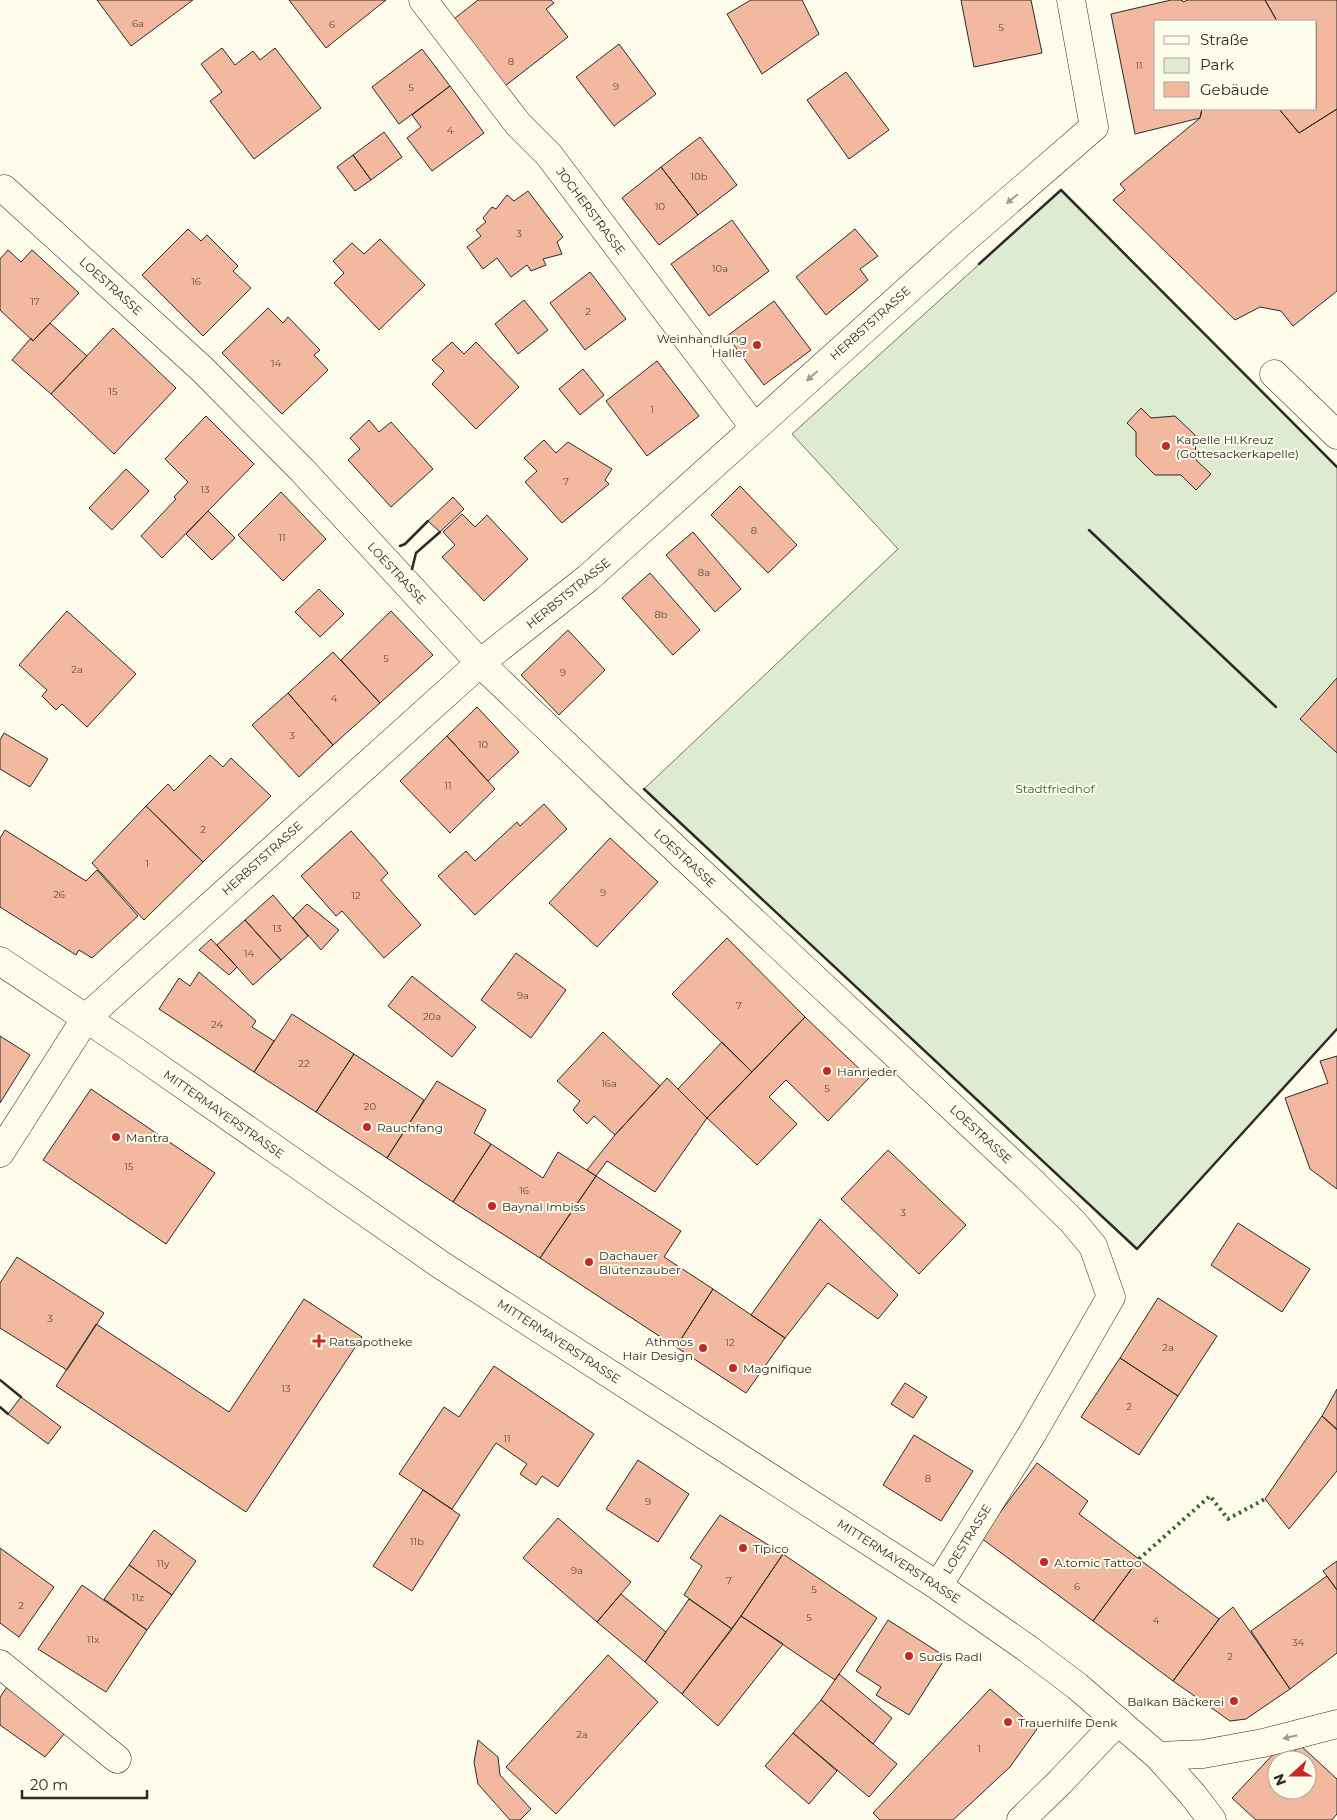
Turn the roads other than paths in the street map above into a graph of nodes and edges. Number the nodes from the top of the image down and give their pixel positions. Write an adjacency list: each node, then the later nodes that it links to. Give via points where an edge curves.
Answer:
1 (423, 0): 5 (street, JOCHERSTRASSE, via 518,124 549,155)
2 (1071, 0): 5 (street, HERBSTSTRASSE, one-way to 5, via 1094,128)
3 (4, 189): 7 (street, LOESTRASSE, via 202,369 302,470)
4 (1274, 374): 6 (street)
5 (754, 427): 7 (street, HERBSTSTRASSE, via 588,578)
6 (1337, 435)
7 (480, 663): 9 (street, HERBSTSTRASSE); 11 (street, LOESTRASSE, via 1028,1178 1093,1246 1111,1297 1032,1434)
8 (0, 961): 9 (street, MITTERMAYERSTRASSE)
9 (86, 1018): 10 (street, HERBSTSTRASSE); 11 (street, MITTERMAYERSTRASSE, via 441,1265)
10 (0, 1153)
11 (938, 1586): 13 (street, MITTERMAYERSTRASSE, via 1028,1649)
12 (0, 1664): 16 (street)
13 (1118, 1721): 15 (street, MITTERMAYERSTRASSE); 17 (street)
14 (1337, 1724): 15 (street, one-way to 15, via 1255,1745 1204,1754)
15 (1158, 1756): 18 (street, MITTERMAYERSTRASSE)
16 (117, 1759)
17 (1021, 1820)
18 (1212, 1820)

